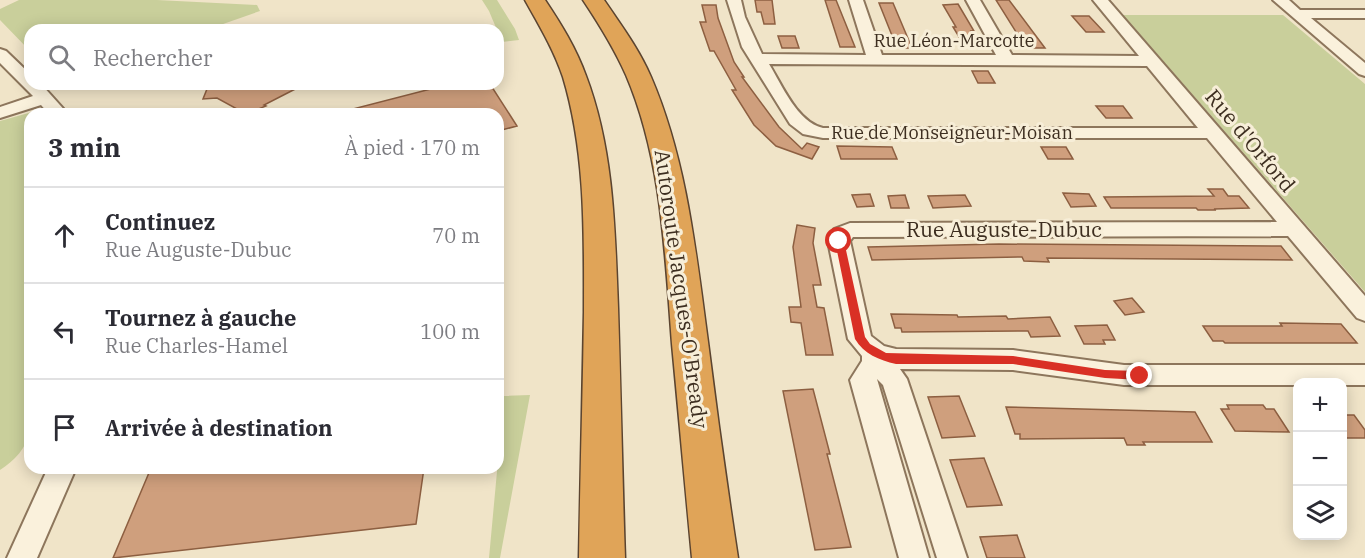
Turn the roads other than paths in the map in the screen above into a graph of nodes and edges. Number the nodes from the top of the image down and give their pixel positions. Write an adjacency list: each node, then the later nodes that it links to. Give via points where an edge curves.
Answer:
1 (536, 0): 28 (highway, via 575,75 594,157 600,262)
2 (593, 0): 29 (highway, Autoroute Jacques-O'Bready, via 636,69 665,158)
3 (734, 0): 11 (street, Rue de Monseigneur-Moisan)
4 (856, 0): 12 (street)
5 (973, 0): 13 (street)
6 (1100, 0): 14 (street, Rue d'Orford)
7 (1280, 0): 8 (street)
8 (1297, 14): 9 (street); 15 (street)
9 (1365, 14)
10 (0, 54): 16 (street)
11 (757, 59): 12 (street, Rue Léon-Marcotte); 21 (street, Rue de Monseigneur-Moisan, via 796,120 815,132)
12 (876, 60): 13 (street, Rue Léon-Marcotte)
13 (1006, 60): 14 (street, Rue Léon-Marcotte)
14 (1151, 61): 21 (street, Rue d'Orford)
15 (1365, 71)
16 (24, 78)
17 (36, 90): 18 (street)
18 (45, 98): 19 (street); 20 (street)
19 (54, 108)
20 (0, 112)
21 (1213, 133): 22 (street, Rue d'Orford)
22 (1294, 229): 23 (street, Rue d'Orford); 24 (street, Rue Auguste-Dubuc, via 850,230 841,234 839,241 860,339)
23 (1365, 312)
24 (874, 357): 25 (street, via 1013,360 1124,375); 30 (street, via 863,380); 31 (street, via 894,379)
25 (1365, 375)
26 (59, 474): 27 (street)
27 (22, 558)
28 (602, 558)
29 (715, 558)
30 (914, 558)
31 (952, 558)

